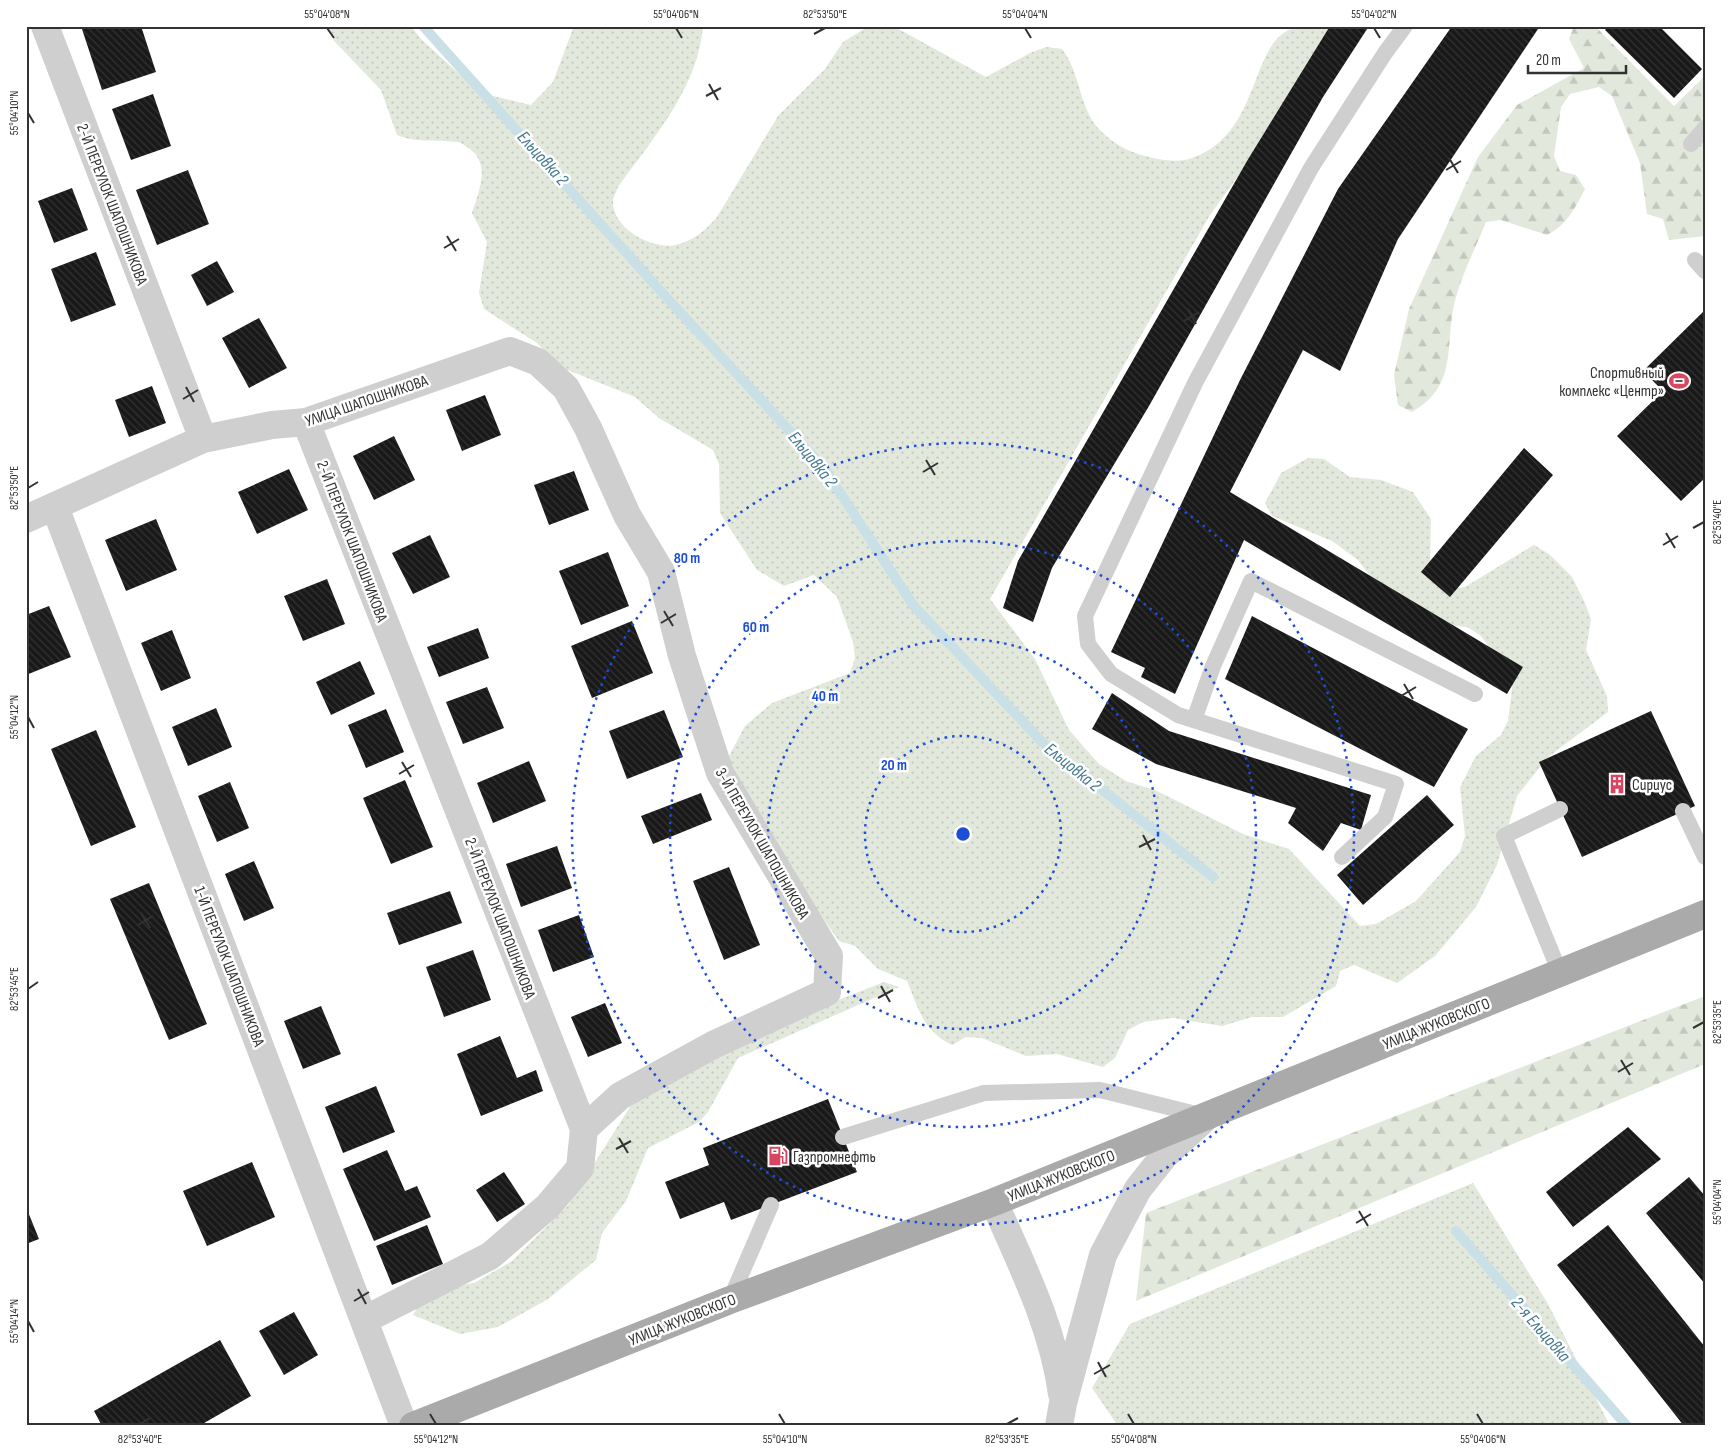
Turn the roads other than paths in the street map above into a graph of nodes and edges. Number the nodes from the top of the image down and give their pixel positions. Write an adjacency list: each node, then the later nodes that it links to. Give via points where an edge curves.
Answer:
1 (45, 26): 7 (street, 2-Й ПЕРЕУЛОК ШАПОШНИКОВА)
2 (1405, 26): 11 (lane, via 1311,168 1196,383 1085,616 1088,644 1111,674 1178,715)
3 (1705, 128): 4 (lane)
4 (1690, 144)
5 (538, 362): 6 (street, УЛИЦА ШАПОШНИКОВА, via 510,351); 19 (street, 3-Й ПЕРЕУЛОК ШАПОШНИКОВА, via 566,388 588,428 627,515 661,572 682,656 720,773 829,956 827,992 713,1046 620,1096)
6 (306, 422): 7 (street, УЛИЦА ШАПОШНИКОВА); 19 (street, 2-Й ПЕРЕУЛОК ШАПОШНИКОВА)
7 (203, 438): 8 (street, УЛИЦА ШАПОШНИКОВА)
8 (55, 507): 9 (street, УЛИЦА ШАПОШНИКОВА); 24 (street, 1-Й ПЕРЕУЛОК ШАПОШНИКОВА)
9 (26, 519)
10 (1475, 694): 11 (lane, via 1251,581 1213,666)
11 (1194, 720): 14 (lane, via 1396,784 1385,817)
12 (1560, 809): 17 (lane, via 1504,836)
13 (1683, 811): 15 (lane)
14 (1342, 856)
15 (1705, 857)
16 (1705, 914): 17 (main road, УЛИЦА ЖУКОВСКОГО)
17 (1560, 973): 18 (main road, УЛИЦА ЖУКОВСКОГО)
18 (1206, 1117): 20 (lane, via 1100,1090 984,1093); 21 (main road, УЛИЦА ЖУКОВСКОГО); 25 (street, via 1164,1156 1138,1189 1102,1255)
19 (584, 1129): 24 (street, 2-Й ПЕРЕУЛОК ШАПОШНИКОВА, via 580,1168 548,1206 490,1256)
20 (843, 1137)
21 (994, 1202): 23 (main road, УЛИЦА ЖУКОВСКОГО); 25 (street, via 1036,1299 1058,1364)
22 (771, 1205): 23 (lane)
23 (730, 1300): 27 (main road, УЛИЦА ЖУКОВСКОГО)
24 (364, 1320): 26 (street, 1-Й ПЕРЕУЛОК ШАПОШНИКОВА)
25 (1061, 1414)
26 (404, 1426)
27 (413, 1426)

